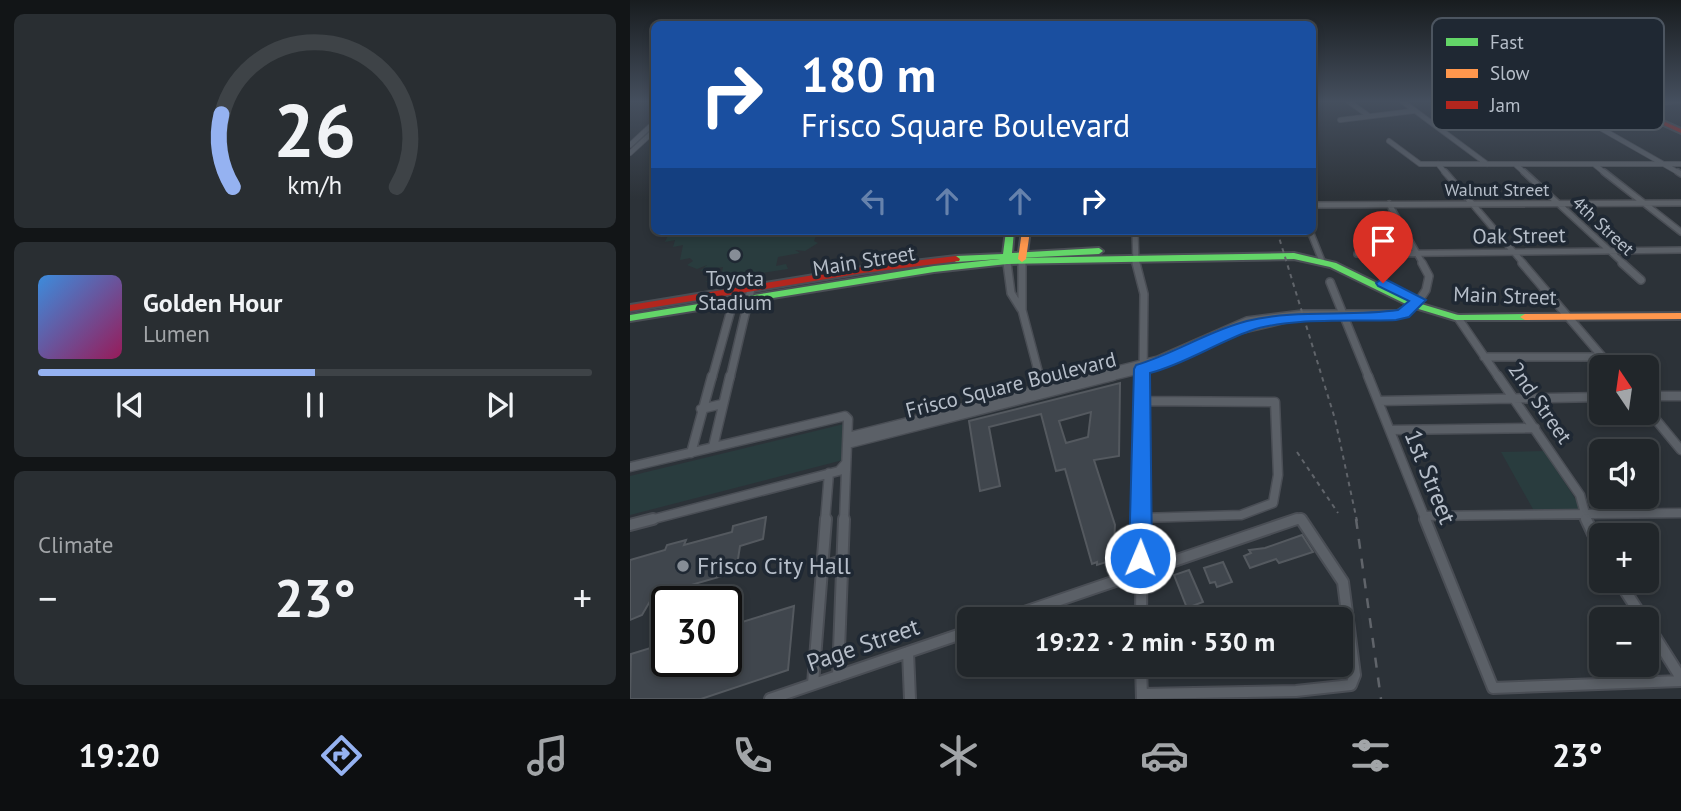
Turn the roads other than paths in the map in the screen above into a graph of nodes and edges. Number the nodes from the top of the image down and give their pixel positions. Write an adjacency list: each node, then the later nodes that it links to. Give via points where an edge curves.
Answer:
1 (651, 134): 5 (street)
2 (1446, 134): 7 (street)
3 (1611, 134): 9 (street)
4 (1389, 141): 6 (street, via 1420,164)
5 (630, 153)
6 (1438, 164): 7 (street); 16 (street)
7 (1488, 164): 8 (street)
8 (1515, 164): 11 (street); 17 (street, 4th Street)
9 (1666, 164): 10 (street); 11 (street); 12 (street)
10 (1681, 164)
11 (1594, 165): 13 (street)
12 (1681, 174)
13 (1644, 203): 14 (street, Walnut Street); 17 (street, Walnut Street); 19 (street)
14 (1681, 203)
15 (1389, 204): 16 (street, Walnut Street); 18 (street, Walnut Street); 27 (street)
16 (1472, 204): 17 (street, Walnut Street); 26 (street)
17 (1558, 204): 25 (street, 4th Street)
18 (1316, 205)
19 (1681, 232)
20 (1010, 235): 31 (main road)
21 (1025, 235): 30 (main road)
22 (1135, 235): 28 (street)
23 (1311, 235): 32 (street)
24 (1681, 250): 25 (street, Oak Street)
25 (1609, 251): 26 (street, Oak Street); 33 (street, 4th Street)
26 (1513, 252): 27 (street, Oak Street); 41 (street)
27 (1418, 253): 29 (street, Oak Street); 37 (street, via 1430,285)
28 (1135, 254): 30 (main road, Main Street); 32 (main road, Main Street); 49 (street, via 1144,294)
29 (1357, 254)
30 (1022, 257): 31 (main road, Main Street); 39 (street)
31 (1007, 258): 35 (main road, Main Street, via 895,266); 39 (street, via 1014,303)
32 (1320, 258): 37 (main road, Main Street, via 1338,261)
33 (1641, 280)
34 (1330, 282): 42 (street, 1st Street)
35 (750, 294): 36 (main road, Main Street); 57 (street)
36 (735, 296): 38 (main road, Main Street); 44 (main road, Main Street); 58 (street)
37 (1417, 302): 41 (main road, Main Street, via 1466,312); 42 (street, Frisco Square Boulevard, via 1396,315); 45 (main road, Main Street)
38 (630, 309)
39 (1021, 309): 50 (street)
40 (1681, 310): 41 (main road, Main Street)
41 (1567, 314): 43 (main road, Main Street); 45 (main road, Main Street); 46 (street)
42 (1343, 315): 49 (street, Frisco Square Boulevard, via 1248,326 1162,364); 56 (street, 1st Street)
43 (1681, 316)
44 (630, 318)
45 (1458, 318): 48 (street, 2nd Street)
46 (1601, 355)
47 (1589, 357): 48 (street)
48 (1484, 358): 54 (street, 2nd Street)
49 (1142, 367): 50 (street, Frisco Square Boulevard); 55 (street)
50 (1044, 392): 62 (street, Frisco Square Boulevard)
51 (1659, 396): 52 (street)
52 (1681, 396)
53 (1589, 397): 54 (street)
54 (1516, 400): 56 (street); 60 (street, 2nd Street)
55 (1142, 401): 72 (street); 72 (street, via 1275,402 1278,475 1273,503 1241,514)
56 (1379, 401): 61 (street, 1st Street)
57 (722, 404): 58 (street); 63 (street)
58 (701, 409): 65 (street)
59 (1659, 423): 64 (street)
60 (1535, 428): 61 (street); 70 (street, 2nd Street, via 1580,495)
61 (1391, 430): 71 (street, 1st Street)
62 (847, 441): 63 (street, via 845,416); 66 (street)
63 (713, 447): 65 (street)
64 (1681, 450)
65 (691, 453): 67 (street)
66 (847, 462): 68 (street, via 839,471); 75 (street)
67 (630, 467)
68 (829, 473): 73 (street); 76 (street)
69 (1681, 513): 70 (street)
70 (1584, 515): 71 (street); 74 (street, 2nd Street)
71 (1425, 516): 85 (street, 1st Street, via 1493,688)
72 (1141, 518): 77 (street)
73 (630, 525)
74 (1589, 526)
75 (843, 561): 76 (street); 83 (street)
76 (822, 567): 86 (street)
77 (1140, 571): 78 (street); 79 (street); 87 (street, via 1300,518 1343,582 1355,675 1351,685 1296,691)
78 (1038, 607)
79 (1141, 607)
80 (957, 635): 82 (street, Page Street)
81 (1659, 643): 85 (street)
82 (908, 652): 83 (street, Page Street); 89 (street)
83 (838, 676): 86 (street, Page Street)
84 (1141, 677): 87 (street)
85 (1681, 679)
86 (813, 684): 88 (street, Page Street)
87 (1142, 696)
88 (770, 699)
89 (910, 699)

